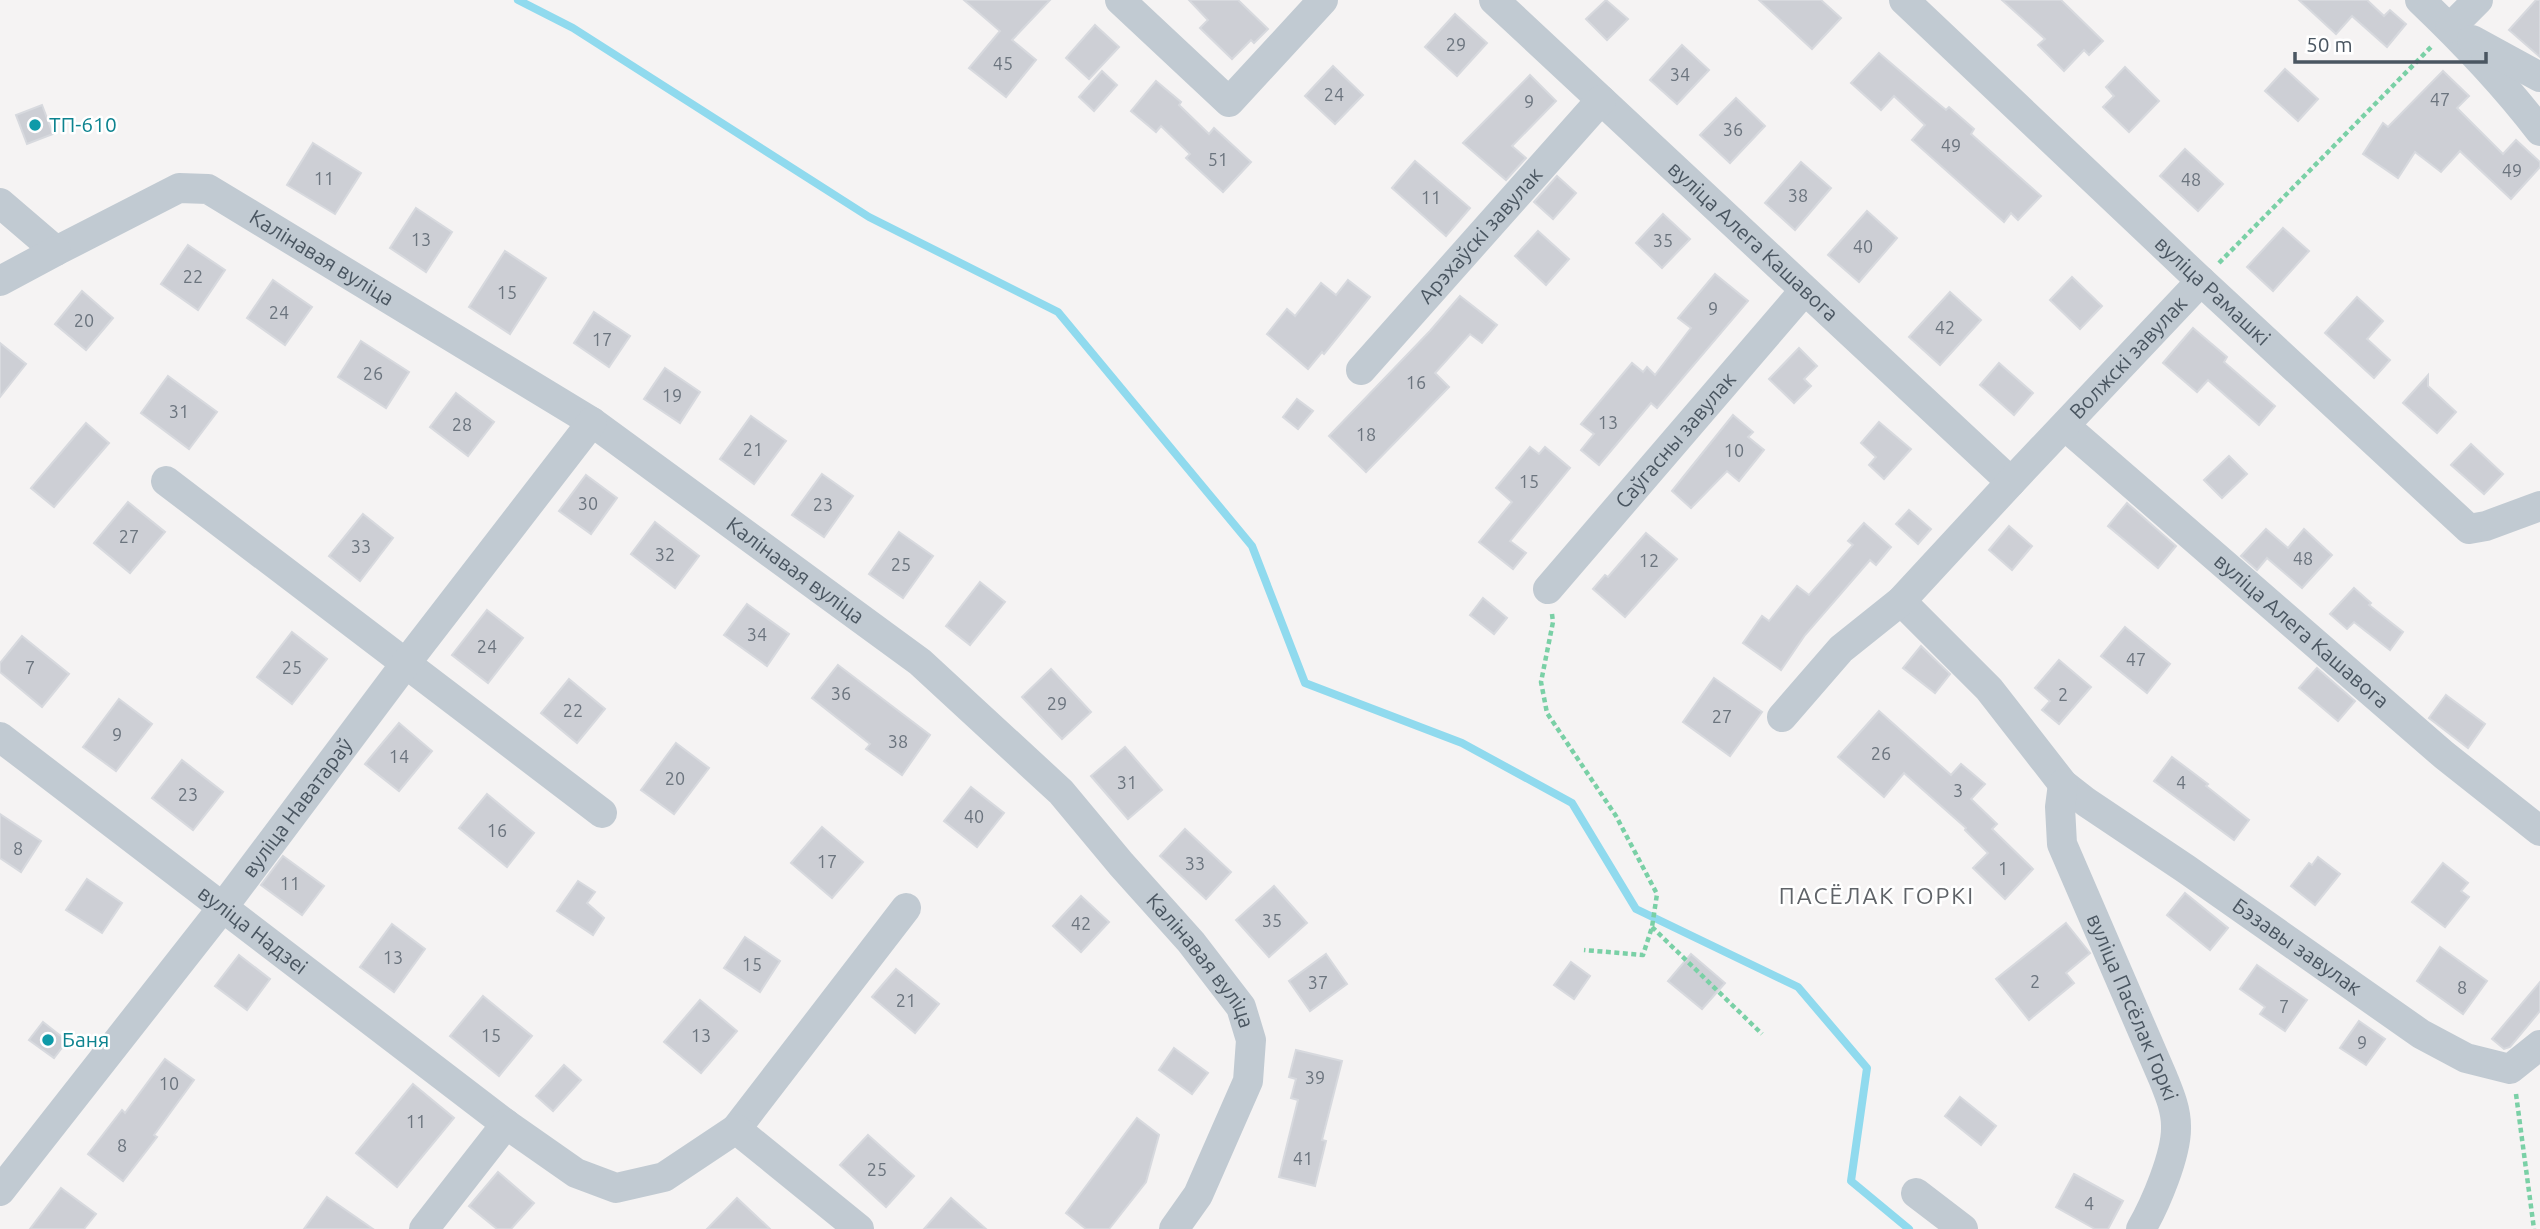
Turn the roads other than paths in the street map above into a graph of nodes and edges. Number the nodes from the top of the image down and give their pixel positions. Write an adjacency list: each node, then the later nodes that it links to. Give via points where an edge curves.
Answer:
1 (1120, 0): 2 (street, via 1229,102)
2 (1323, 0)
3 (1494, 0): 9 (street, вуліца Алега Кашавога)
4 (1904, 0): 14 (street, вуліца Рамашкі)
5 (2420, 0): 7 (street)
6 (2478, 0): 7 (street)
7 (2450, 28): 8 (street); 10 (street)
8 (2540, 77)
9 (1601, 100): 15 (street, вуліца Алега Кашавога); 16 (street, Арэхаўскі завулак)
10 (2540, 131)
11 (0, 202): 12 (street)
12 (56, 251): 13 (street, Калінавая вуліца); 17 (street, Калінавая вуліца, via 179,188 208,189)
13 (0, 281)
14 (2201, 281): 18 (street, Волжскі завулак); 21 (street, вуліца Рамашкі, via 2469,528)
15 (1804, 290): 20 (street, вуліца Алега Кашавога); 22 (street, Саўгасны завулак)
16 (1361, 370)
17 (592, 422): 24 (street, вуліца Наватараў); 39 (street, Калінавая вуліца, via 920,662 1061,792 1241,1007 1251,1040 1248,1081 1198,1195)
18 (2065, 426): 20 (street, Волжскі завулак); 29 (street, вуліца Алега Кашавога, via 2444,755)
19 (166, 481): 24 (street)
20 (2011, 482): 23 (street, Волжскі завулак)
21 (2540, 506)
22 (1548, 589)
23 (1901, 601): 25 (street, Волжскі завулак, via 1841,649); 27 (street, via 1989,689)
24 (406, 663): 28 (street); 30 (street, вуліца Наватараў)
25 (1782, 717)
26 (0, 737): 30 (street, вуліца Надзеі)
27 (2063, 784): 32 (street, Бэзавы завулак, via 2421,1034 2466,1058 2510,1069); 41 (street, вуліца Пасёлак Горкі, via 2062,844 2174,1112 2171,1154)
28 (602, 813)
29 (2540, 831)
30 (223, 907): 33 (street, вуліца Надзеі); 35 (street, вуліца Наватараў)
31 (906, 908): 34 (street, вуліца Надзеі)
32 (2540, 1045)
33 (506, 1124): 34 (street, вуліца Надзеі, via 576,1173 616,1188 664,1177); 37 (street)
34 (736, 1129): 38 (street)
35 (0, 1191)
36 (1916, 1193): 40 (street)
37 (424, 1229)
38 (859, 1229)
39 (1174, 1229)
40 (1963, 1229)
41 (2141, 1229)

